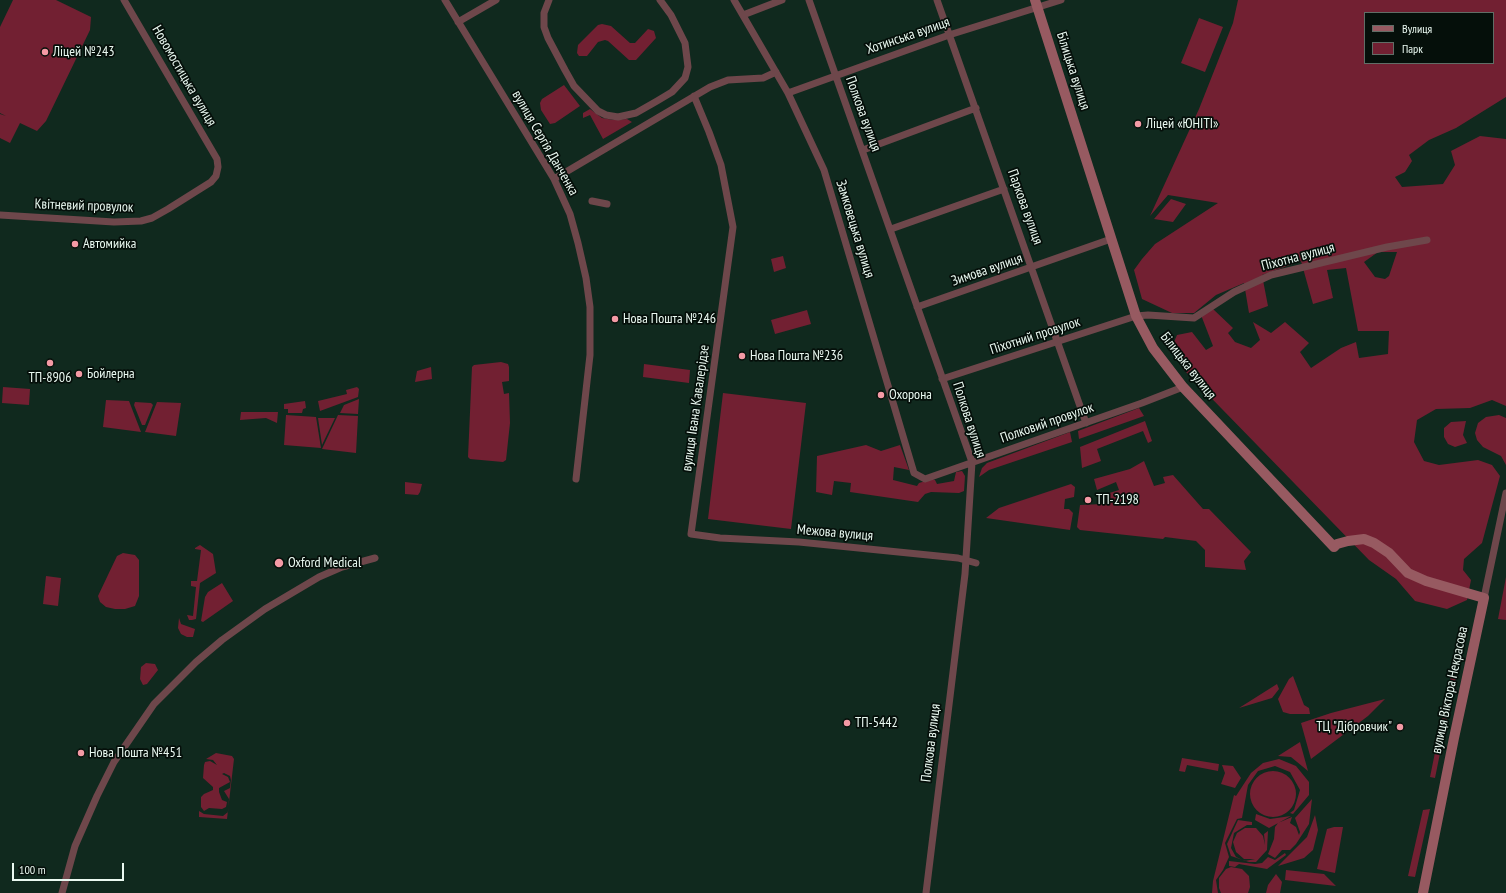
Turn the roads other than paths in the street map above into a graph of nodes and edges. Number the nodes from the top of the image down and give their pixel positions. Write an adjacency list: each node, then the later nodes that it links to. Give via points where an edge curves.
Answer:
1 (124, 0): 23 (street, Новомостицька вулиця, via 217,159)
2 (445, 0): 13 (street, вулиця Сергія Данченка)
3 (496, 0): 13 (street)
4 (549, 0): 20 (street, via 544,13 544,28 574,86 592,106 606,115)
5 (660, 0): 20 (street, via 685,43 688,67 680,86)
6 (734, 0): 12 (street, Замковецька вулиця)
7 (782, 0): 12 (street)
8 (809, 0): 16 (street, Полкова вулиця)
9 (937, 0): 14 (street, Паркова вулиця)
10 (1061, 0): 11 (street, Хотинська вулиця)
11 (1037, 4): 14 (street, Хотинська вулиця); 30 (main road, Білицька вулиця)
12 (742, 15): 15 (street, Замковецька вулиця)
13 (458, 22): 24 (street, вулиця Сергія Данченка)
14 (949, 35): 16 (street, Хотинська вулиця); 19 (street, Паркова вулиця)
15 (776, 72): 17 (street, Замковецька вулиця); 18 (street, via 763,78 728,80)
16 (835, 76): 17 (street, Хотинська вулиця); 22 (street, Полкова вулиця)
17 (788, 92): 40 (street, Замковецька вулиця, via 824,170 911,466)
18 (694, 96): 21 (street); 43 (street, вулиця Івана Кавалерідзе, via 721,165 733,227)
19 (976, 108): 22 (street); 25 (street, Паркова вулиця)
20 (636, 113): 21 (street)
21 (643, 126): 24 (street)
22 (863, 150): 29 (street, Полкова вулиця)
23 (218, 167): 28 (street, Квітневий провулок, via 212,182 152,218 141,221 114,222)
24 (554, 179): 41 (street, вулиця Сергія Данченка, via 570,214 586,278 590,307 590,355)
25 (1004, 189): 29 (street); 32 (street, Паркова вулиця)
26 (592, 201): 27 (street)
27 (608, 204)
28 (0, 215)
29 (891, 229): 33 (street, Полкова вулиця)
30 (1111, 239): 32 (street, Зимова вулиця); 34 (main road, Білицька вулиця)
31 (1427, 240): 34 (street, Піхотна вулиця, via 1271,275 1234,292 1194,318)
32 (1033, 268): 33 (street, Зимова вулиця); 35 (street, Паркова вулиця)
33 (917, 307): 36 (street, Полкова вулиця)
34 (1136, 316): 35 (street, Піхотний провулок); 37 (main road, Білицька вулиця, via 1153,348)
35 (1057, 343): 36 (street, Піхотний провулок); 38 (street, Паркова вулиця)
36 (942, 379): 39 (street, Полкова вулиця)
37 (1183, 387): 38 (street, Полковий провулок); 47 (main road, Білицька вулиця, via 1334,547 1348,541 1364,540 1374,543 1408,573)
38 (1086, 423): 39 (street, Полковий провулок)
39 (972, 462): 40 (street, Полковий провулок, via 925,479); 45 (street, Полкова вулиця)
40 (919, 478)
41 (576, 479)
42 (1506, 492): 47 (street, вулиця Віктора Некрасова)
43 (691, 534): 45 (street, Межова вулиця, via 799,542)
44 (375, 558): 48 (street, via 342,567 319,577 265,609 202,657 154,704 114,762 97,796 75,846)
45 (966, 560): 46 (street, Межова вулиця); 49 (street, Полкова вулиця)
46 (976, 562)
47 (1484, 598): 50 (main road, вулиця Віктора Некрасова)
48 (62, 893)
49 (926, 893)
50 (1423, 893)

